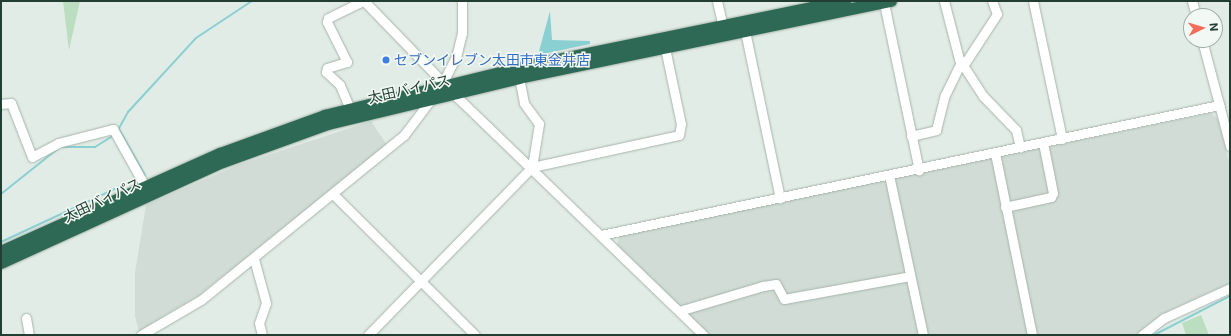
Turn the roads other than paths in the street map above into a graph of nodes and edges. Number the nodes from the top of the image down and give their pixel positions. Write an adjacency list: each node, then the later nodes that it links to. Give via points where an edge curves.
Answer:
1 (377, 1): 8 (street)
2 (462, 1): 16 (street, via 460,45)
3 (717, 1): 10 (street)
4 (845, 1): 10 (highway, 太田バイパス)
5 (944, 1): 14 (street)
6 (992, 1): 14 (street, via 997,14)
7 (1033, 1): 22 (street)
8 (365, 2): 16 (street); 20 (street, via 328,18 327,22 347,62 327,68 326,72 340,85)
9 (887, 2): 11 (highway, 太田バイパス); 21 (street)
10 (723, 26): 16 (highway, 太田バイパス)
11 (744, 32): 12 (highway, 太田バイパス); 32 (street)
12 (665, 48): 15 (highway, 太田バイパス); 27 (street, via 681,124 680,135)
13 (1204, 48): 19 (street)
14 (962, 64): 21 (street, via 945,95 936,130); 25 (street, via 983,96 1016,130)
15 (519, 78): 16 (highway, 太田バイパス); 27 (street, via 524,103 539,124)
16 (446, 86): 17 (highway, 太田バイパス); 20 (highway, 太田バイパス); 27 (street)
17 (432, 98): 31 (street, via 404,135); 37 (highway, 太田バイパス, via 328,124 247,153)
18 (1, 104): 30 (street, via 11,103 32,157 58,143 116,133)
19 (1219, 105): 22 (street); 24 (street)
20 (350, 109): 30 (highway, 太田バイパス, via 250,142)
21 (912, 136): 28 (street)
22 (1062, 139): 23 (street)
23 (1043, 143): 25 (street); 33 (street, via 1053,193 1051,197)
24 (1230, 146)
25 (1020, 148): 26 (street)
26 (995, 153): 28 (street); 33 (street)
27 (532, 167): 34 (street); 39 (street)
28 (919, 170): 29 (street)
29 (888, 175): 32 (street); 38 (street)
30 (145, 186): 35 (highway, 太田バイパス)
31 (332, 194): 36 (street); 39 (street)
32 (780, 198): 34 (street)
33 (1005, 207): 50 (street)
34 (601, 235): 41 (street)
35 (1, 252)
36 (254, 258): 45 (street, via 201,300); 46 (street, via 266,303 259,323)
37 (1, 263)
38 (910, 276): 41 (street, via 784,299 776,284); 43 (street)
39 (421, 281): 47 (street); 48 (street)
40 (1230, 288): 51 (street, via 1164,318)
41 (679, 311): 49 (street)
42 (26, 318): 44 (street)
43 (922, 332)
44 (29, 335)
45 (141, 335)
46 (262, 335)
47 (368, 335)
48 (475, 335)
49 (703, 335)
50 (1032, 335)
51 (1142, 335)

